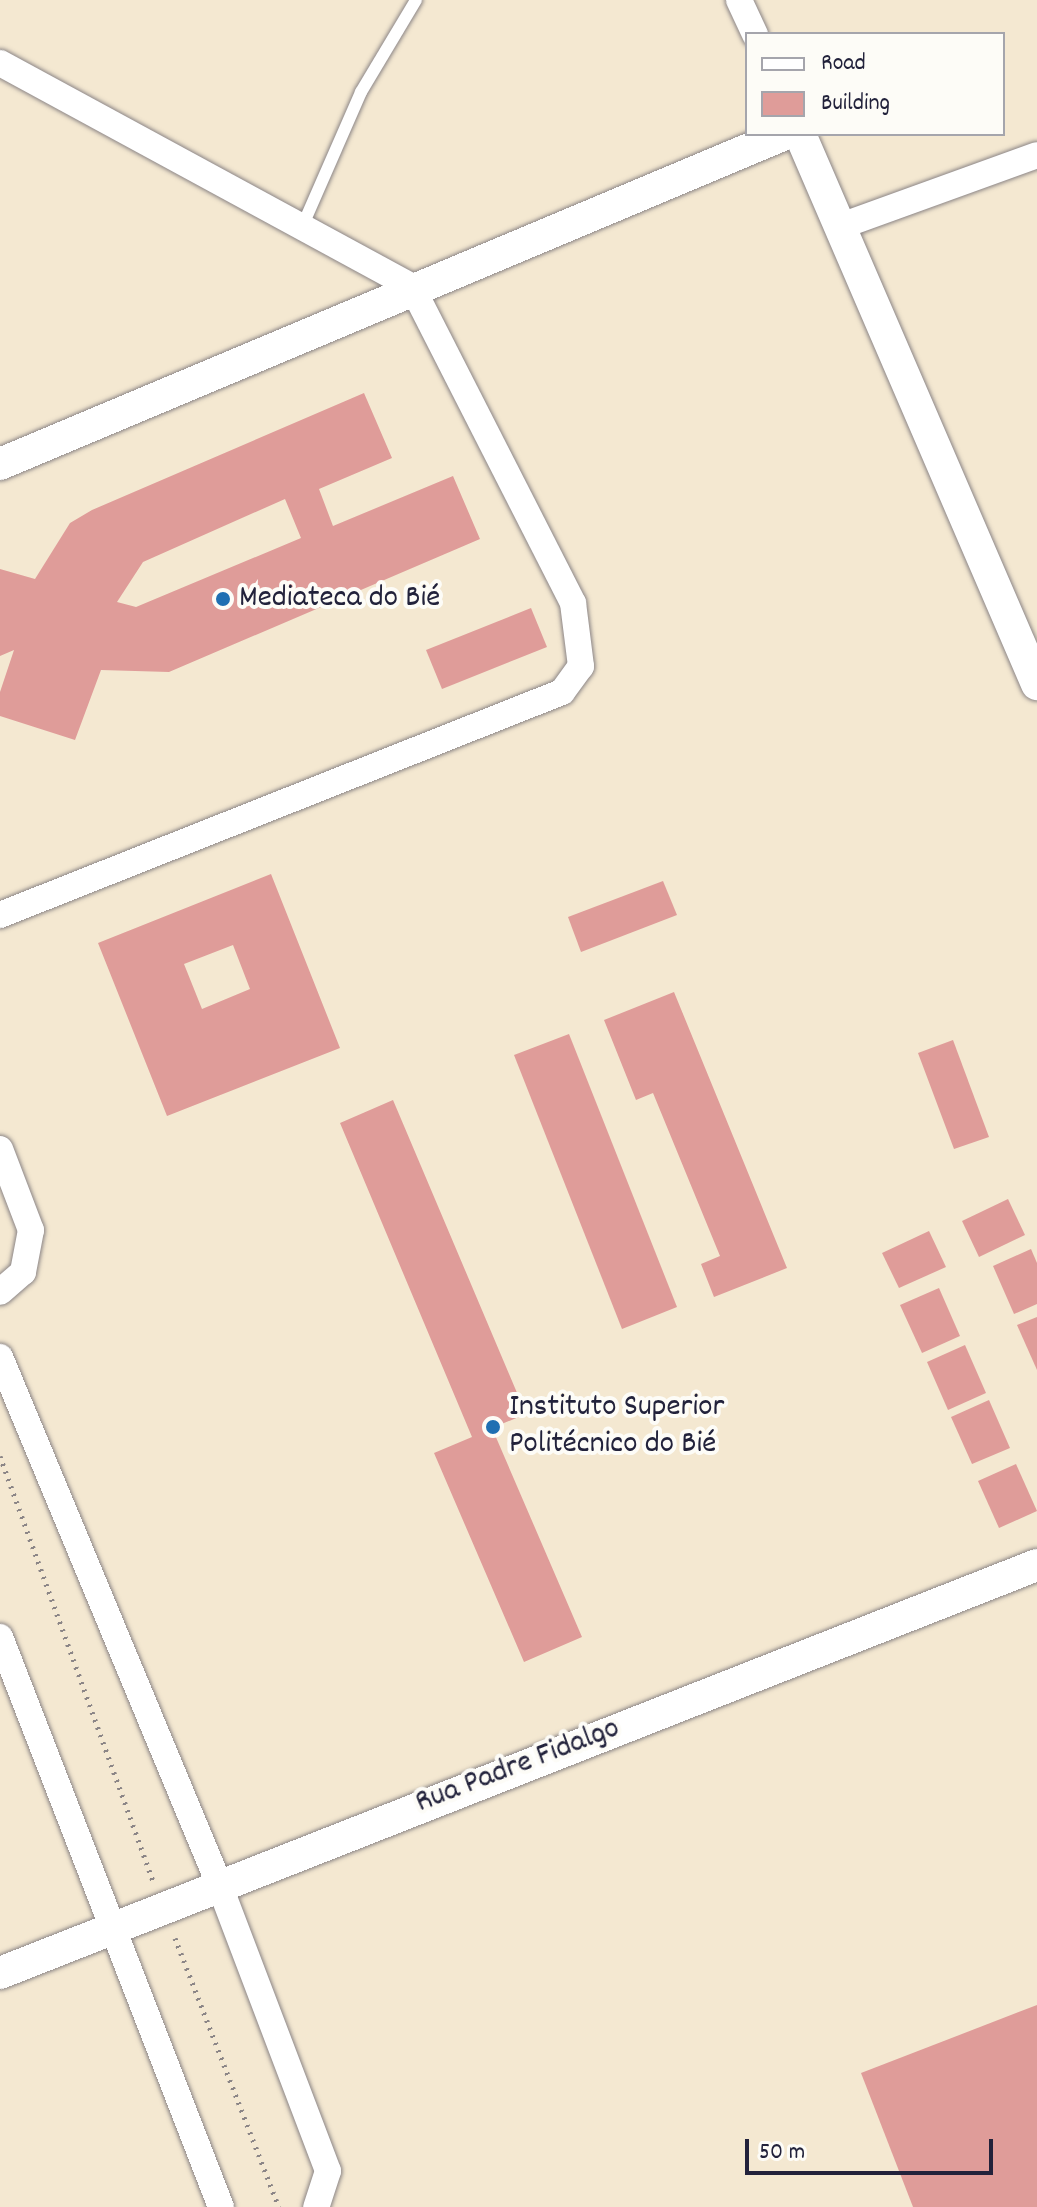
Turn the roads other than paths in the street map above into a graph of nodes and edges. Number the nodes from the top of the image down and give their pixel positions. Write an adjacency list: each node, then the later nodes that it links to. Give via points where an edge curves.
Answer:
1 (416, 0): 9 (lane, via 361,92)
2 (739, 0): 3 (street)
3 (754, 32)
4 (0, 63): 9 (street)
5 (780, 136): 10 (street)
6 (801, 136): 8 (street)
7 (1037, 155): 8 (street)
8 (841, 226): 12 (street)
9 (302, 227): 10 (street)
10 (412, 287): 11 (street); 13 (street, via 573,603 581,666 562,692)
11 (0, 464)
12 (1037, 684)
13 (0, 915)
14 (0, 1149): 15 (street, via 31,1230 23,1272)
15 (0, 1292)
16 (0, 1357): 19 (street)
17 (1037, 1565): 19 (street, Rua Padre Fidalgo)
18 (0, 1637): 20 (street)
19 (219, 1884): 20 (street, Rua Padre Fidalgo); 23 (street, via 328,2171)
20 (111, 1929): 21 (street, Rua Padre Fidalgo); 22 (street)
21 (0, 1973)
22 (221, 2207)
23 (316, 2207)

